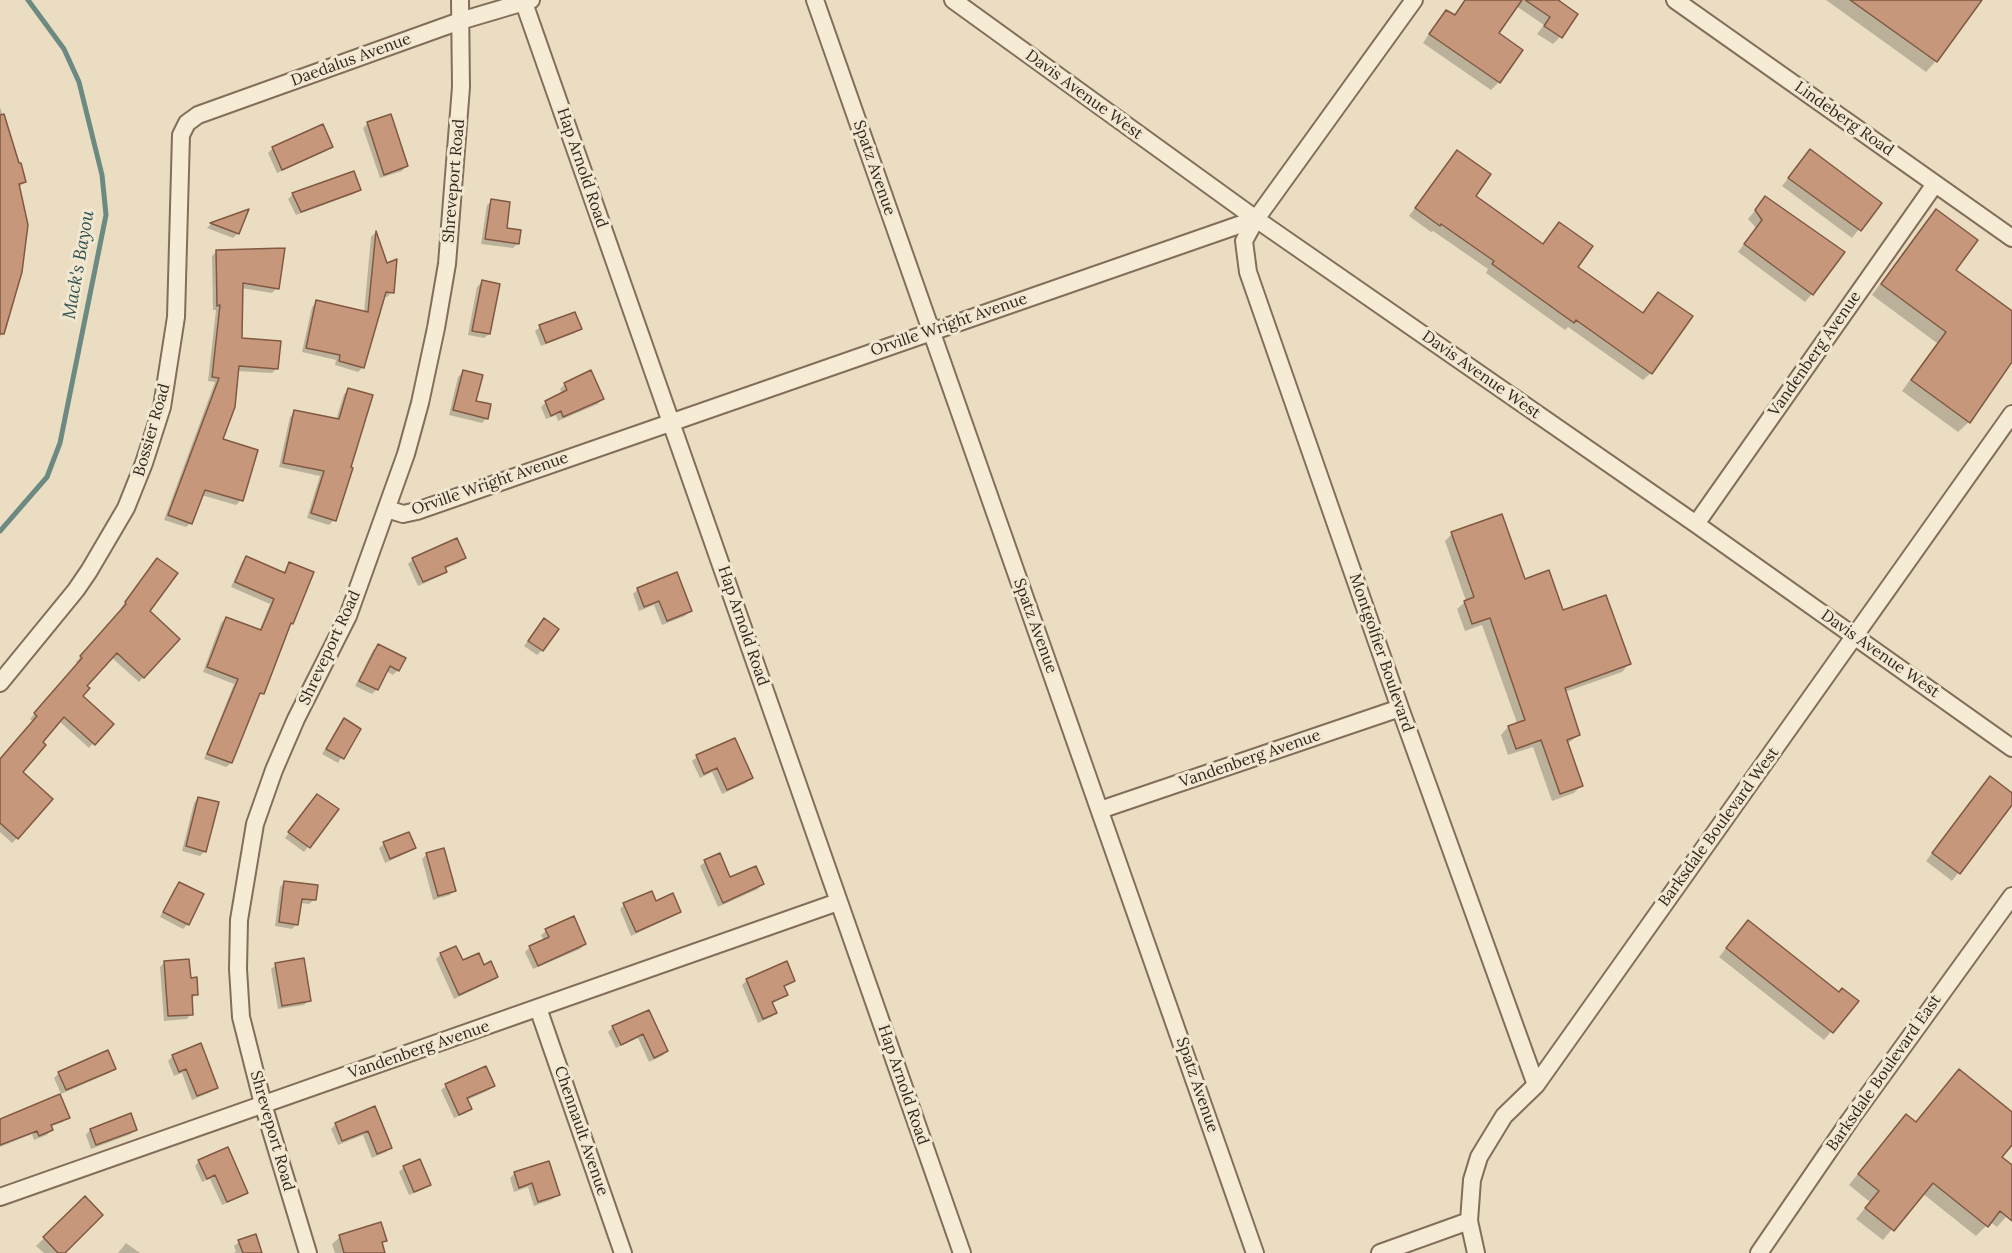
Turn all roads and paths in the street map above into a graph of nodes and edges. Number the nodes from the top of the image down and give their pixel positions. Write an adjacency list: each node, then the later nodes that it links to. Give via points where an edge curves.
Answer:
1 (460, 0): 7 (street, Shreveport Road)
2 (815, 0): 12 (street, Spatz Avenue)
3 (953, 0): 10 (street, Davis Avenue West)
4 (1414, 0): 10 (street)
5 (1675, 0): 9 (street, Lindeberg Road)
6 (526, 1): 7 (street, Daedalus Avenue); 14 (street, Hap Arnold Road)
7 (460, 21): 8 (street, Daedalus Avenue, via 198,115 187,123); 15 (street, Shreveport Road, via 461,87 447,264 420,403)
8 (181, 135): 18 (street, Bossier Road, via 176,317 155,430 136,486 109,540 76,590)
9 (1935, 184): 11 (street, Lindeberg Road); 16 (street, Vandenberg Avenue)
10 (1256, 219): 12 (street, Orville Wright Avenue); 16 (street, Davis Avenue West); 19 (street, Montgolfier Boulevard, via 1244,242 1248,272)
11 (2012, 238)
12 (931, 332): 14 (street, Orville Wright Avenue); 21 (street, Spatz Avenue)
13 (2012, 414): 17 (street, Barksdale Boulevard West)
14 (672, 421): 15 (street, Orville Wright Avenue, via 417,511 403,514); 23 (street, Hap Arnold Road)
15 (387, 509): 26 (street, Shreveport Road, via 348,616 273,770 255,824 239,920 238,969 241,1017)
16 (1696, 524): 17 (street, Davis Avenue West)
17 (1855, 637): 20 (street, Davis Avenue West); 25 (street, Barksdale Boulevard West)
18 (0, 683)
19 (1400, 708): 21 (street, Vandenberg Avenue); 25 (street, Montgolfier Boulevard)
20 (2012, 748)
21 (1100, 810): 32 (street, Spatz Avenue)
22 (2012, 896): 35 (street, Barksdale Boulevard East)
23 (838, 902): 24 (street, Vandenberg Avenue); 31 (street, Hap Arnold Road)
24 (538, 1008): 26 (street, Vandenberg Avenue); 30 (street, Chennault Avenue)
25 (1536, 1085): 28 (street, Barksdale Boulevard West, via 1504,1116 1479,1157 1472,1180)
26 (263, 1104): 27 (street, Vandenberg Avenue); 29 (street, Shreveport Road)
27 (0, 1197)
28 (1469, 1221): 33 (street); 34 (street, Barksdale Boulevard West)
29 (308, 1253)
30 (623, 1253)
31 (962, 1253)
32 (1255, 1253)
33 (1380, 1253)
34 (1476, 1253)
35 (1759, 1253)

